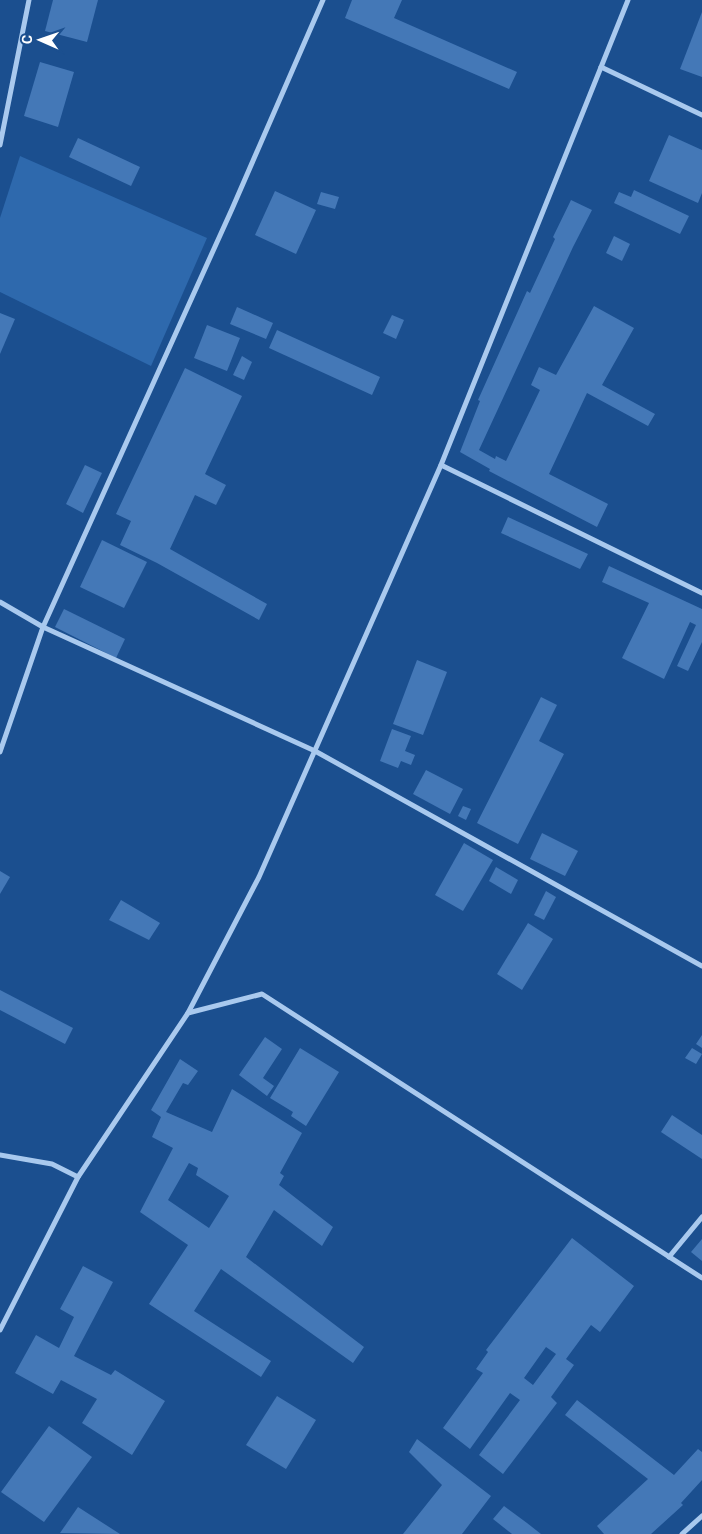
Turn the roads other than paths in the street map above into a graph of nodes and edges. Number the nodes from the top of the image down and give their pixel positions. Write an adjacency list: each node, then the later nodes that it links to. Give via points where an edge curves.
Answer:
1 (29, 0): 6 (street)
2 (323, 0): 10 (street)
3 (628, 0): 4 (street)
4 (601, 67): 5 (street); 7 (street)
5 (702, 114)
6 (0, 145)
7 (441, 465): 8 (street); 11 (street)
8 (702, 594)
9 (0, 602): 10 (street)
10 (43, 626): 11 (street); 12 (street)
11 (315, 751): 13 (street); 14 (street, via 259,877)
12 (0, 752)
13 (702, 966)
14 (188, 1013): 16 (street); 18 (street, via 262,994)
15 (0, 1155): 16 (street, via 52,1164)
16 (78, 1177): 20 (street)
17 (702, 1217): 18 (street)
18 (669, 1257): 19 (street)
19 (702, 1278)
20 (0, 1330)
21 (702, 1516): 22 (street)
22 (682, 1534)

